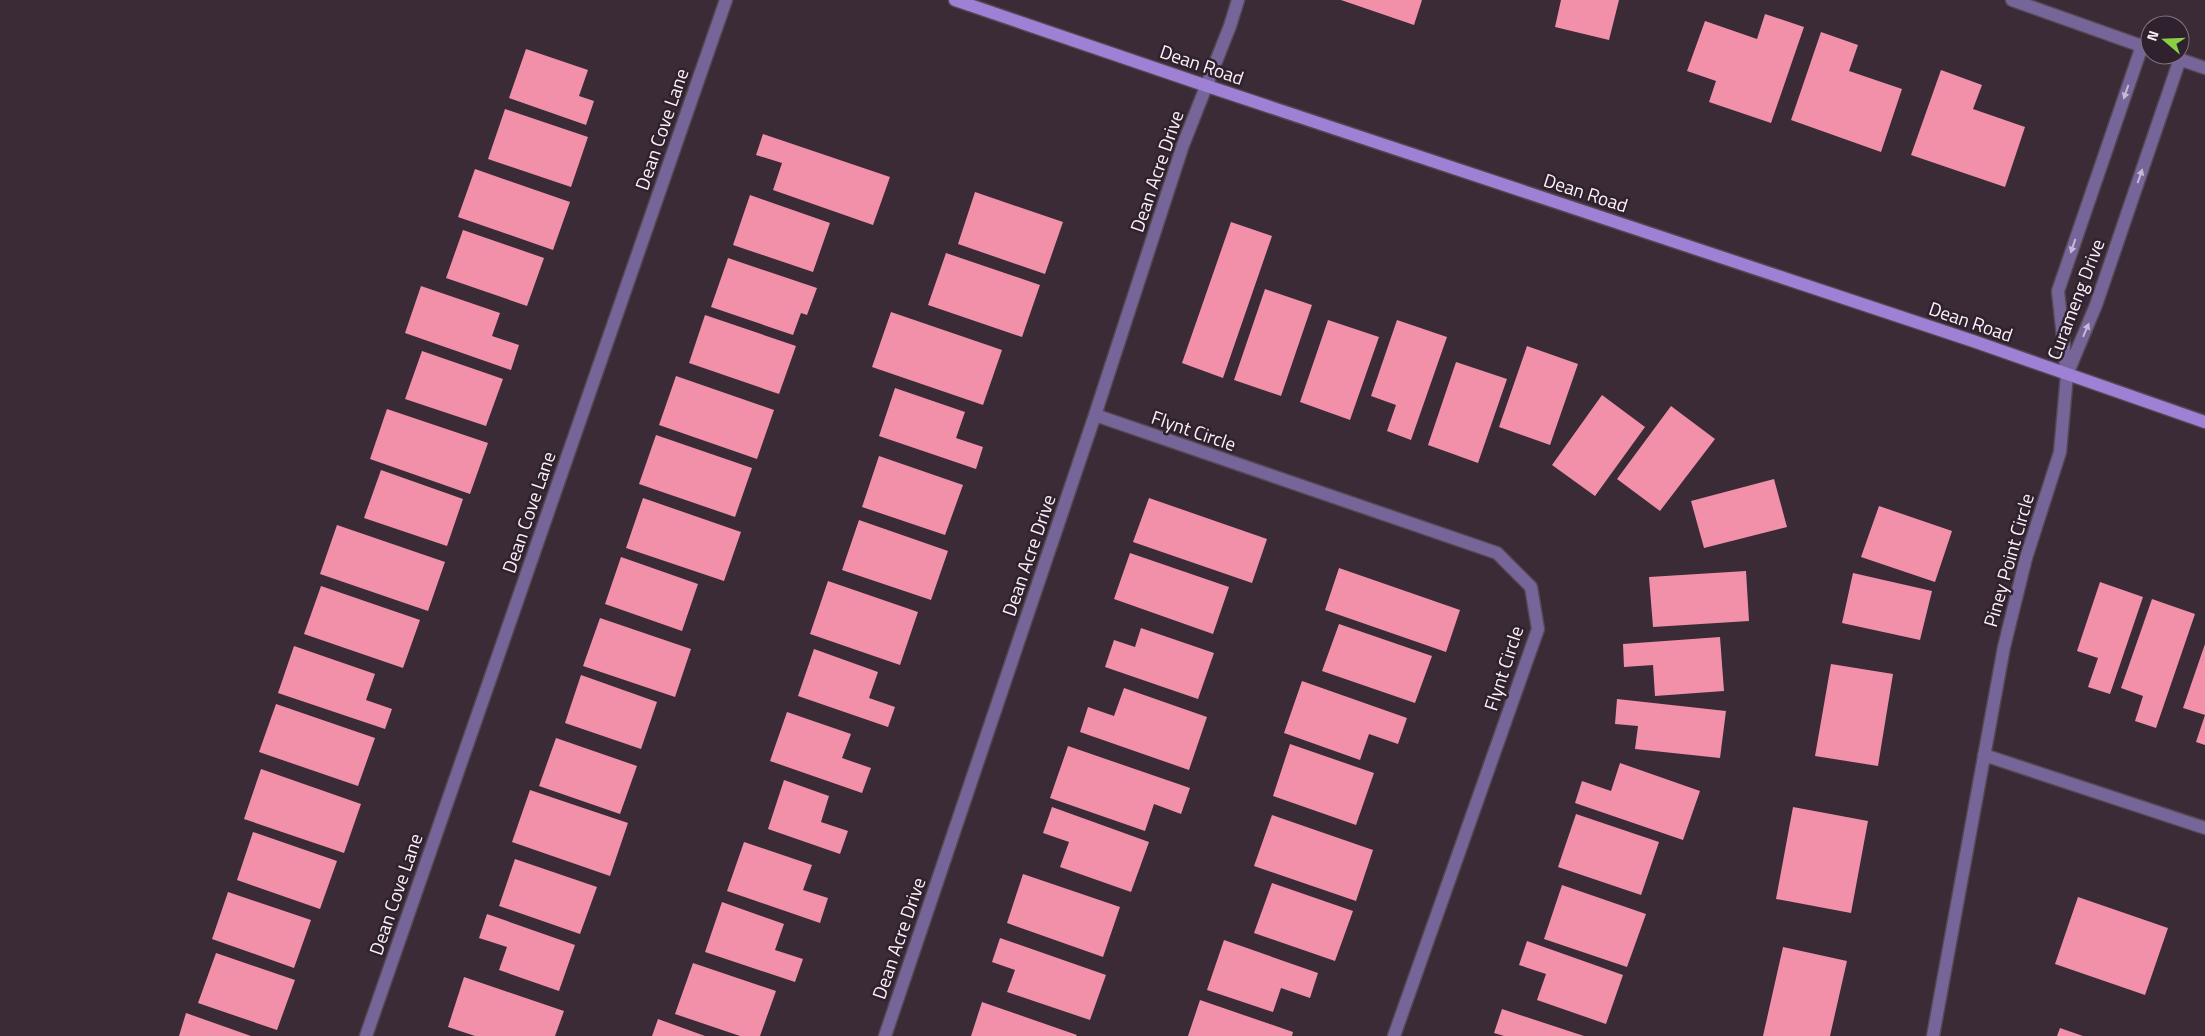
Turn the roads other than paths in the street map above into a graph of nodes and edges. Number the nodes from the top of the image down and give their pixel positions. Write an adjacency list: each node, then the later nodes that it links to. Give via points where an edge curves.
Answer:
1 (726, 0): 16 (street, Dean Cove Lane)
2 (956, 0): 10 (main road, Dean Road)
3 (1238, 0): 10 (street, Dean Acre Drive)
4 (2012, 0): 5 (street)
5 (2140, 46)
6 (2190, 63): 9 (street)
7 (2140, 65): 11 (street, Curameng Drive, one-way to 11, via 2058,291)
8 (2171, 65): 11 (street, Curameng Drive, one-way to 8, via 2096,305)
9 (2205, 68)
10 (1207, 86): 11 (main road, Dean Road); 12 (street, Dean Acre Drive, via 1183,145)
11 (2067, 375): 13 (main road, Dean Road); 14 (street, Piney Point Circle, via 2060,452 2012,607)
12 (1094, 415): 17 (street, Dean Acre Drive); 18 (street, Flynt Circle, via 1497,553 1531,587 1538,629)
13 (2205, 422)
14 (1984, 755): 15 (street); 19 (street, Piney Point Circle)
15 (2205, 828)
16 (366, 1036)
17 (884, 1036)
18 (1394, 1036)
19 (1933, 1036)

